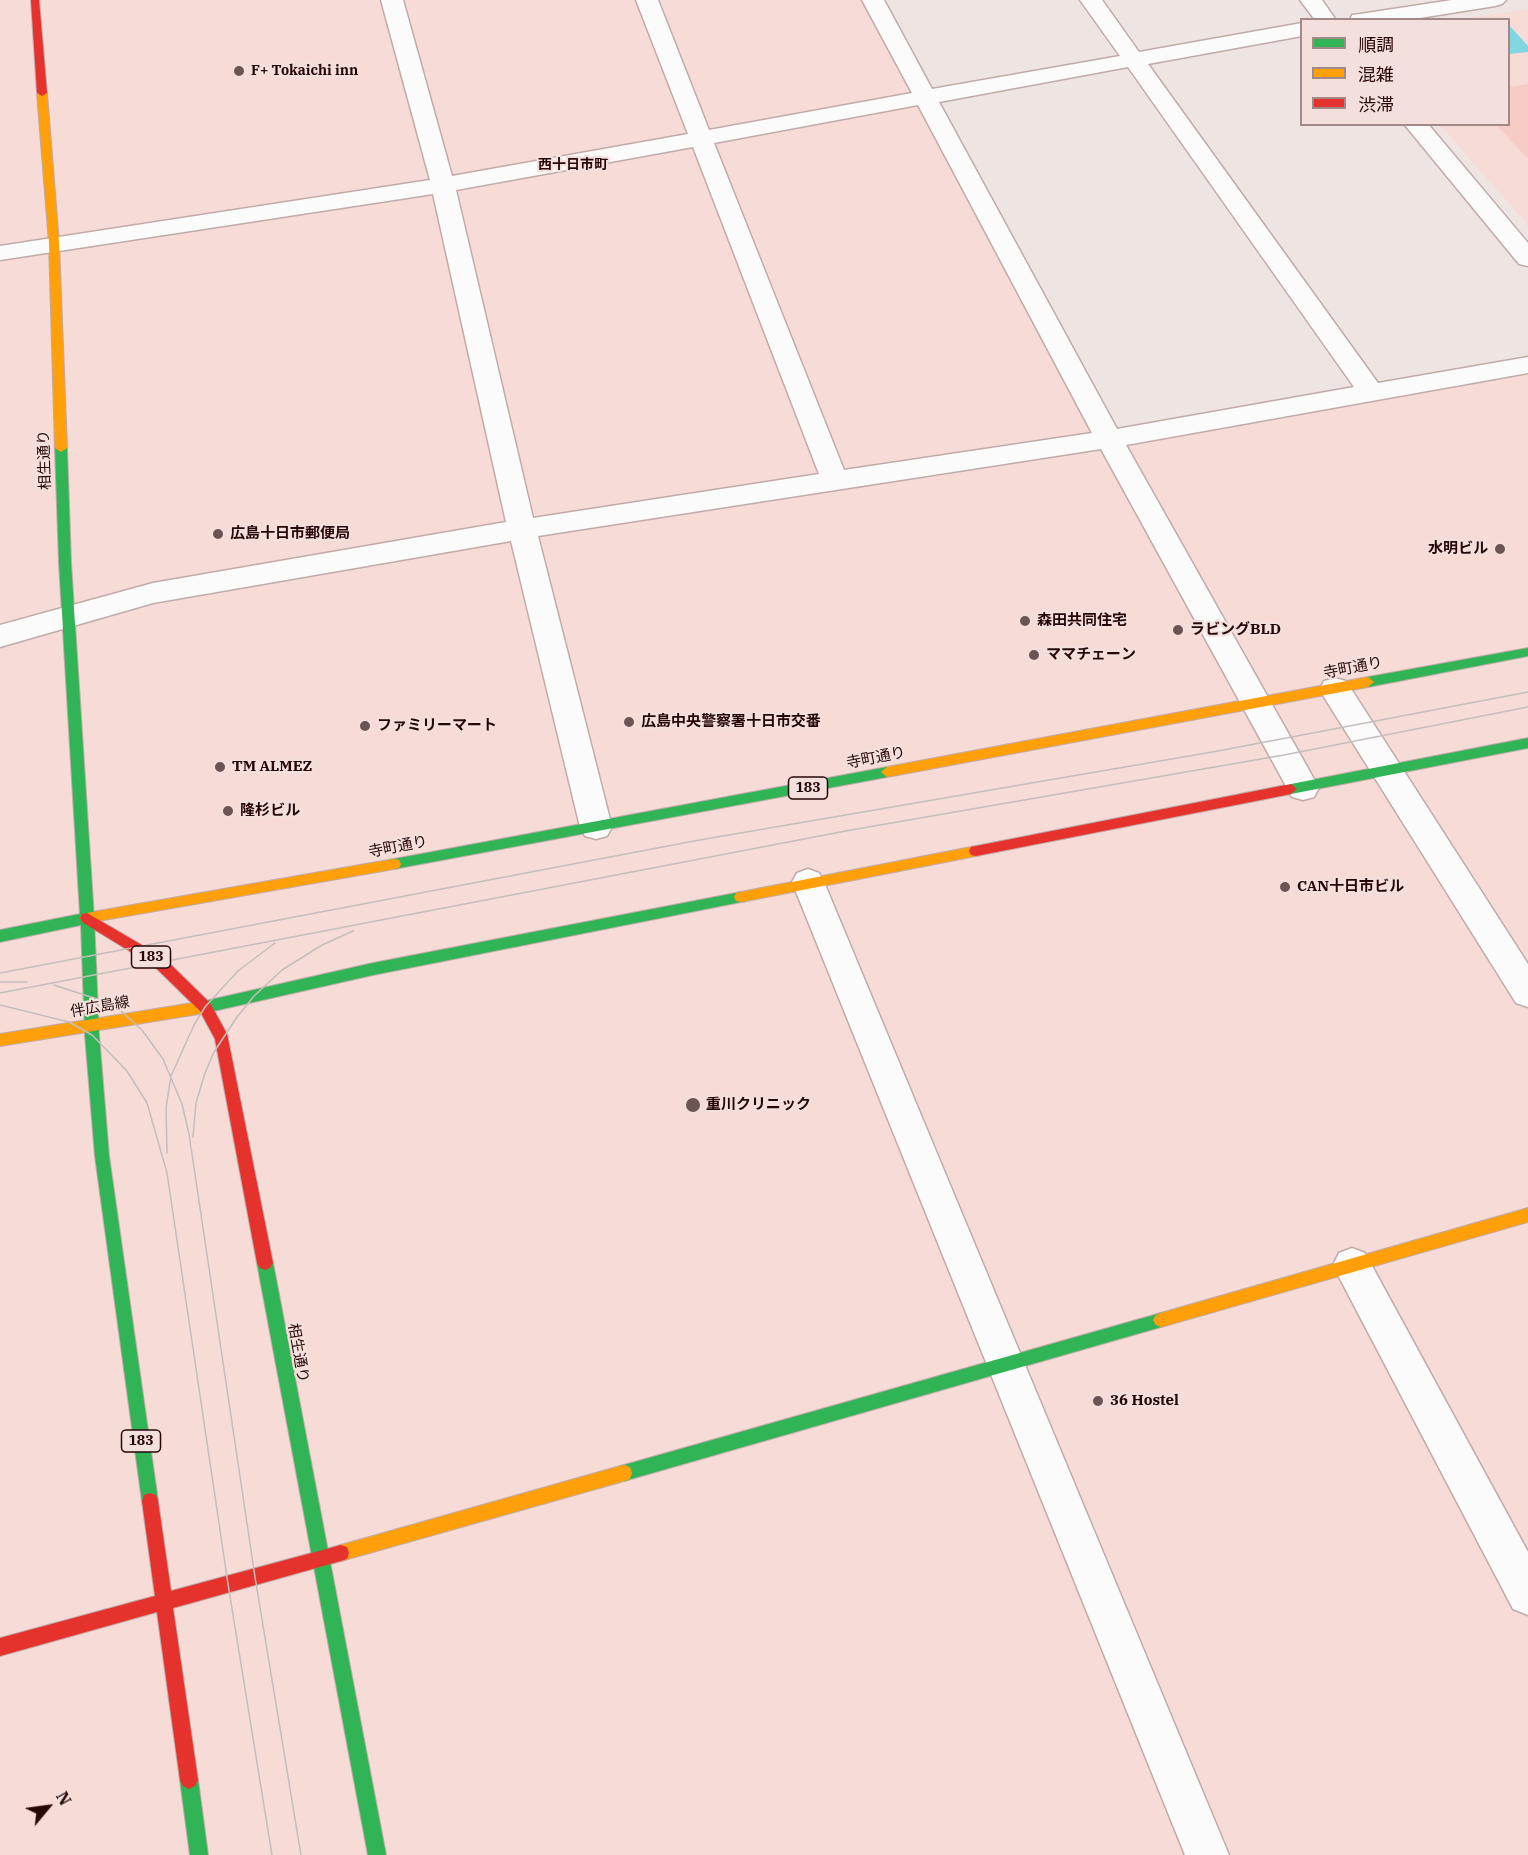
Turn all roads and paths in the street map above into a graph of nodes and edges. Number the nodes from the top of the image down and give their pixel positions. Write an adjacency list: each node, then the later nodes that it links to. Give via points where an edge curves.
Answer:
1 (35, 0): 16 (main road, 相生通り)
2 (392, 0): 15 (street)
3 (647, 0): 14 (street)
4 (873, 0): 12 (street)
5 (1091, 0): 11 (street)
6 (1311, 0): 8 (street)
7 (1494, 0): 9 (street)
8 (1324, 18)
9 (1373, 18)
10 (1300, 29): 11 (street)
11 (1134, 61): 12 (street); 20 (street)
12 (926, 99): 14 (street); 21 (street)
13 (1417, 126): 18 (street)
14 (700, 140): 15 (street); 22 (street)
15 (443, 185): 16 (street); 23 (street)
16 (54, 243): 17 (street); 24 (main road, 相生通り)
17 (0, 253)
18 (1528, 259)
19 (1528, 365): 20 (street)
20 (1372, 393): 21 (street)
21 (1108, 439): 22 (street); 28 (street)
22 (835, 481): 23 (street)
23 (522, 529): 24 (street, via 153,593); 32 (street)
24 (69, 617): 25 (street); 34 (main road, 相生通り)
25 (0, 636)
26 (1528, 652): 27 (main road, 寺町通り / 183)
27 (1335, 689): 28 (main road, 寺町通り / 183); 30 (street)
28 (1255, 704): 31 (street); 32 (main road, 寺町通り / 183)
29 (1528, 743): 30 (main road)
30 (1387, 771): 31 (main road); 36 (street)
31 (1303, 788): 33 (main road)
32 (596, 827): 34 (main road, 寺町通り / 183)
33 (808, 882): 37 (main road, via 373,969); 42 (street)
34 (87, 918): 35 (main road); 37 (main road, 相生通り / 183, via 159,962); 38 (main road, 相生通り / 183)
35 (0, 936)
36 (1528, 993)
37 (205, 1007): 38 (main road, 伴広島線); 43 (main road, 相生通り / 183, via 222,1038)
38 (92, 1025): 39 (main road, 伴広島線); 45 (main road, 相生通り / 183, via 102,1156)
39 (0, 1041)
40 (1528, 1215): 41 (main road)
41 (1352, 1265): 42 (main road); 44 (street)
42 (1005, 1365): 43 (main road); 49 (street)
43 (319, 1559): 45 (main road); 48 (main road, 相生通り / 183)
44 (1528, 1594)
45 (164, 1602): 46 (main road); 47 (main road, 相生通り / 183)
46 (0, 1647)
47 (199, 1855)
48 (377, 1855)
49 (1207, 1855)

